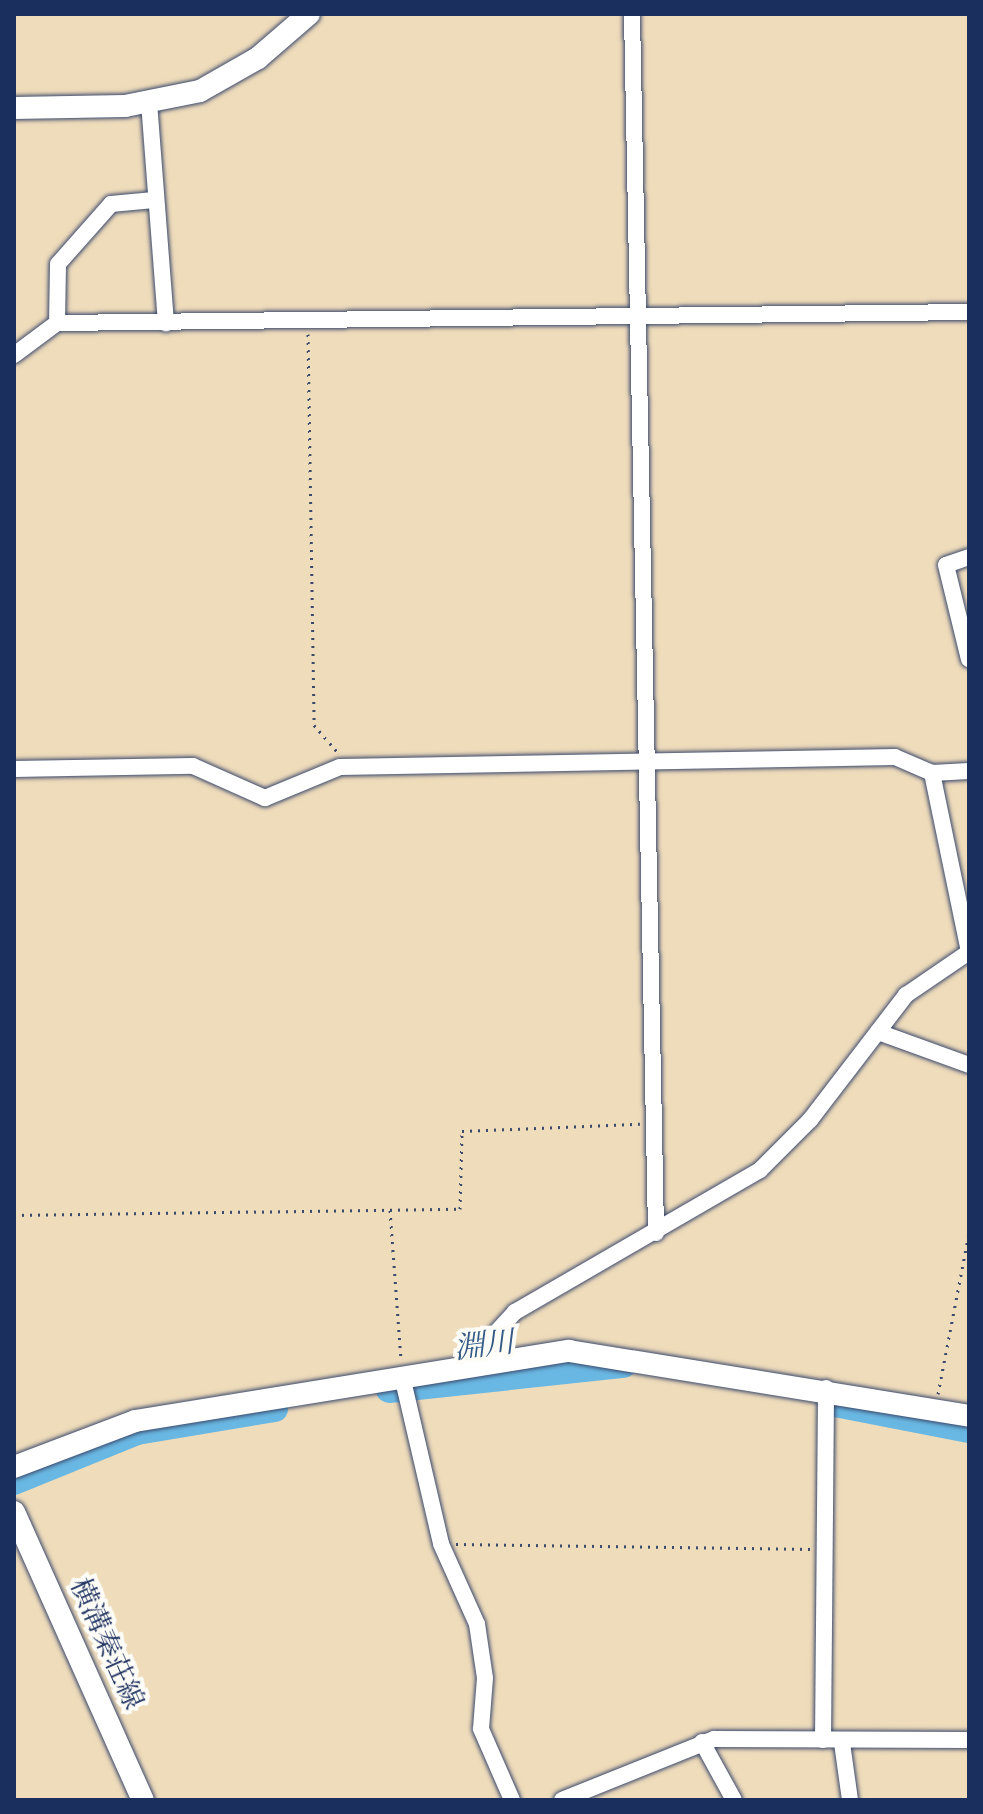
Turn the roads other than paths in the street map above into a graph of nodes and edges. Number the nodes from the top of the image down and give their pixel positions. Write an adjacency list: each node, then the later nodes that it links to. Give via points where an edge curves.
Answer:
1 (309, 14): 3 (street, via 258,58 200,91)
2 (632, 14): 7 (street)
3 (149, 102): 4 (street); 5 (street)
4 (14, 108)
5 (154, 200): 8 (street, via 111,204 58,264); 9 (street)
6 (969, 312): 7 (street)
7 (638, 316): 9 (street); 13 (street)
8 (57, 323): 9 (street); 10 (street)
9 (166, 323)
10 (14, 355)
11 (969, 557): 12 (street, via 946,565)
12 (969, 659)
13 (647, 762): 14 (street, via 357,767 265,798 193,766); 16 (street, via 895,757); 20 (street)
14 (14, 769)
15 (969, 771): 16 (street)
16 (932, 773): 17 (street)
17 (969, 952): 18 (street, via 906,995)
18 (878, 1032): 19 (street); 20 (street, via 810,1120 760,1170)
19 (969, 1065)
20 (656, 1233): 21 (street, via 515,1312)
21 (467, 1364): 22 (street); 23 (street, via 601,1351)
22 (402, 1376): 25 (street, via 135,1421); 32 (street, via 441,1544 477,1624 485,1678 481,1729)
23 (826, 1388): 24 (street); 27 (street)
24 (969, 1416)
25 (14, 1467)
26 (14, 1512): 31 (street, 横溝秦荘線)
27 (823, 1740): 29 (street); 30 (street)
28 (969, 1740): 30 (street)
29 (702, 1742): 33 (street); 34 (street)
30 (842, 1743): 35 (street)
31 (143, 1800)
32 (512, 1800)
33 (562, 1800)
34 (734, 1800)
35 (850, 1800)

